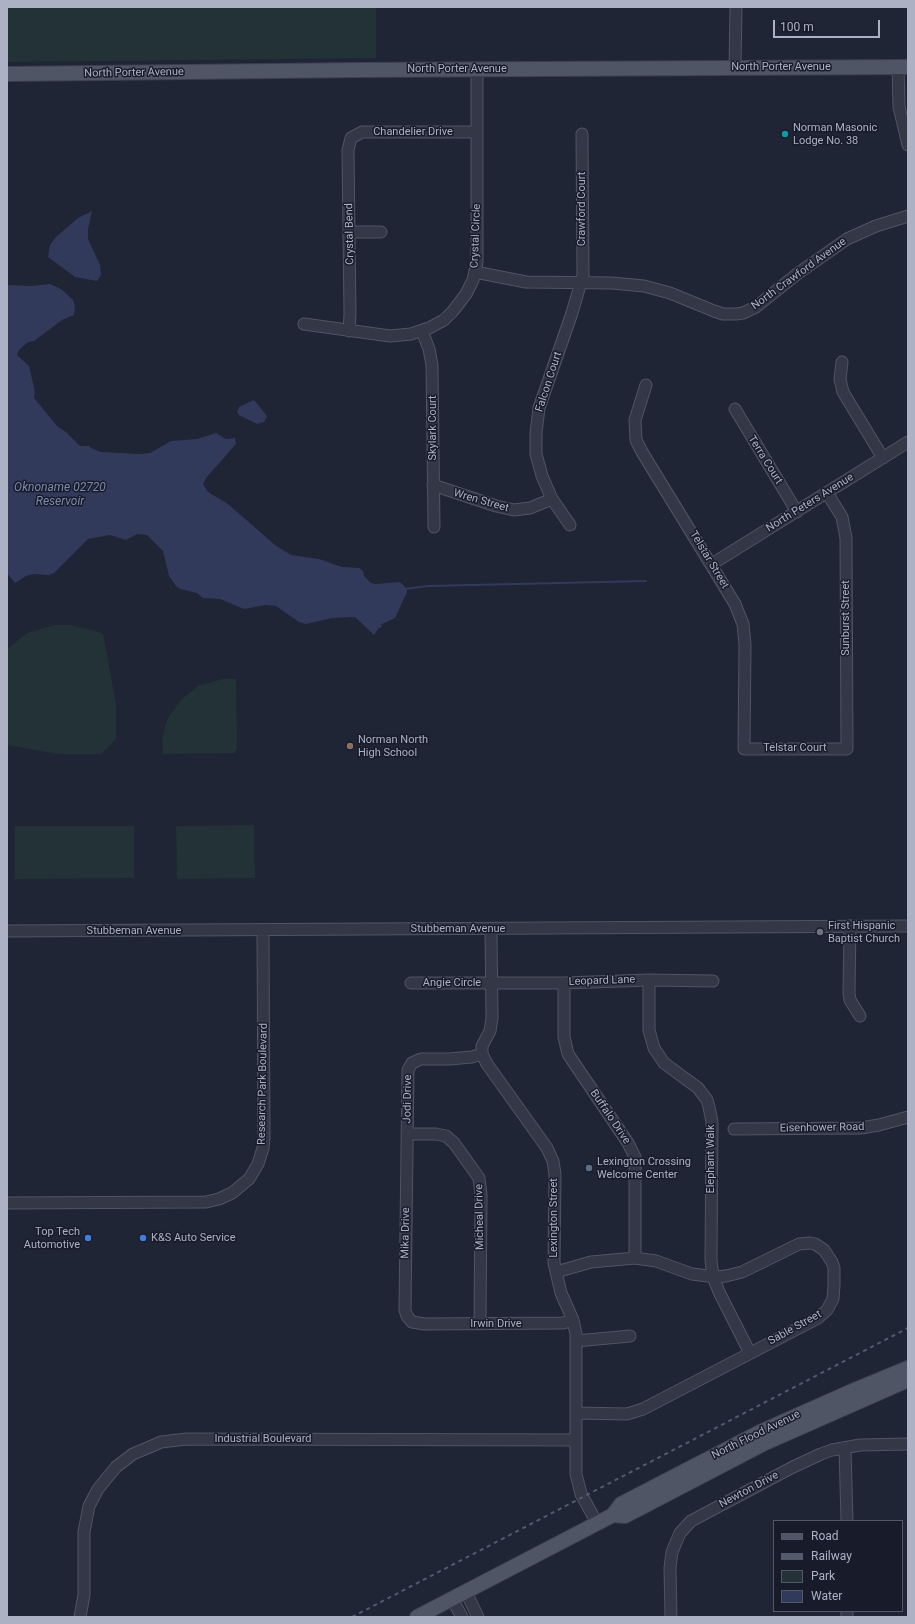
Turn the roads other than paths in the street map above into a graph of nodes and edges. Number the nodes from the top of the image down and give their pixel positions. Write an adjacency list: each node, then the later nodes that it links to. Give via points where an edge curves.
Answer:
1 (736, 7): 2 (street)
2 (735, 67): 3 (main road, North Porter Avenue); 4 (main road, North Porter Avenue)
3 (903, 67): 9 (street, via 899,107)
4 (477, 69): 5 (main road, North Porter Avenue); 6 (street, Crystal Circle)
5 (7, 74)
6 (477, 132): 8 (street, Chandelier Drive, via 362,132); 13 (street, Crystal Circle, via 478,262)
7 (582, 134): 14 (street, Crawford Court)
8 (351, 138): 11 (street, Crystal Bend, via 348,150)
9 (908, 145)
10 (908, 216): 14 (street, North Crawford Avenue, via 847,239 743,313 719,312 644,286)
11 (350, 232): 12 (street); 16 (street, Crystal Bend)
12 (381, 232)
13 (475, 272): 14 (street, North Crawford Avenue, via 526,282); 17 (street, Crystal Circle, via 466,294 453,311 444,320)
14 (581, 282): 25 (street, Falcon Court, via 543,396 537,422 536,454)
15 (304, 324): 16 (street, Crystal Circle)
16 (349, 331): 17 (street, Crystal Circle, via 402,336)
17 (422, 331): 23 (street, Skylark Court, via 432,365)
18 (842, 362): 22 (street, via 840,379 843,392)
19 (646, 385): 29 (street, Telstar Street, via 635,420 636,440)
20 (735, 409): 26 (street, Terra Court)
21 (908, 442): 22 (street, North Peters Avenue)
22 (883, 458): 24 (street, North Peters Avenue)
23 (433, 485): 25 (street, Wren Street, via 514,510 530,508); 28 (street, Skylark Court)
24 (828, 493): 26 (street, North Peters Avenue); 31 (street, Sunburst Street, via 842,517 846,538)
25 (552, 499): 27 (street, Falcon Court)
26 (797, 512): 29 (street, North Peters Avenue)
27 (570, 525)
28 (434, 527)
29 (712, 564): 30 (street, Telstar Street, via 735,604 744,629)
30 (744, 749): 31 (street, Telstar Court)
31 (847, 749)
32 (850, 926): 33 (street, Stubbeman Avenue); 34 (street, Stubbeman Avenue); 42 (street, via 849,993 850,1000)
33 (908, 926)
34 (492, 928): 35 (street, Stubbeman Avenue); 40 (street)
35 (263, 930): 36 (street, Stubbeman Avenue); 47 (street, Research Park Boulevard, via 264,1138 258,1164 246,1182 226,1196 206,1202)
36 (7, 931)
37 (649, 980): 38 (street, Leopard Lane); 39 (street, Leopard Lane); 50 (street, Elephant Walk, via 649,1030 654,1048 664,1062 703,1093 709,1107 712,1122)
38 (713, 981)
39 (564, 982): 40 (street, Leopard Lane); 48 (street, Buffalo Drive, via 564,1037 568,1054 635,1157)
40 (492, 983): 41 (street, Angie Circle); 43 (street, via 491,1026 482,1046)
41 (411, 984)
42 (860, 1016)
43 (482, 1054): 46 (street, Jodi Drive, via 465,1058 421,1059 410,1066 407,1075); 49 (street, Lexington Street, via 547,1148 553,1161)
44 (908, 1117): 45 (street, Eisenhower Road, via 861,1128)
45 (734, 1129)
46 (407, 1134): 52 (street, Mika Drive, via 405,1310 409,1320); 53 (street, Micheal Drive, via 446,1136 479,1178)
47 (7, 1204)
48 (635, 1258): 49 (street, Sable Street, via 591,1262); 50 (street, Sable Street, via 656,1261 692,1274)
49 (556, 1272): 51 (street, Lexington Street)
50 (713, 1277): 56 (street, Elephant Walk); 56 (street, Sable Street, via 735,1275 804,1243 816,1244 832,1262 835,1275 834,1293 828,1310 818,1318)
51 (572, 1320): 53 (street, Irwin Drive, via 564,1323); 55 (street, Lexington Street)
52 (420, 1324): 53 (street, Irwin Drive)
53 (480, 1324)
54 (630, 1336): 55 (street)
55 (576, 1341): 59 (street, Lexington Street)
56 (750, 1353): 59 (street, Sable Street, via 643,1410 627,1414)
57 (908, 1368): 63 (main road, North Flood Avenue, via 760,1432 622,1504)
58 (908, 1380): 63 (main road, North Flood Avenue, via 765,1443 625,1516)
59 (576, 1414): 60 (street, Lexington Street)
60 (576, 1440): 65 (street, Lexington Street, via 576,1466 581,1494); 68 (street, Industrial Boulevard, via 196,1439 160,1442 125,1459 109,1475 94,1497 87,1513 84,1532 84,1595)
61 (903, 1444): 62 (street, Newton Drive)
62 (845, 1448): 64 (street); 72 (street, Newton Drive, via 821,1454 793,1467 696,1518 684,1528 676,1540 670,1559)
63 (613, 1515): 65 (main road, North Flood Avenue)
64 (847, 1520)
65 (597, 1523): 66 (main road, North Flood Avenue)
66 (466, 1592): 67 (main road, North Flood Avenue); 71 (street)
67 (452, 1599): 69 (main road, North Flood Avenue); 70 (street)
68 (80, 1617)
69 (417, 1617)
70 (462, 1617)
71 (478, 1617)
72 (671, 1617)

